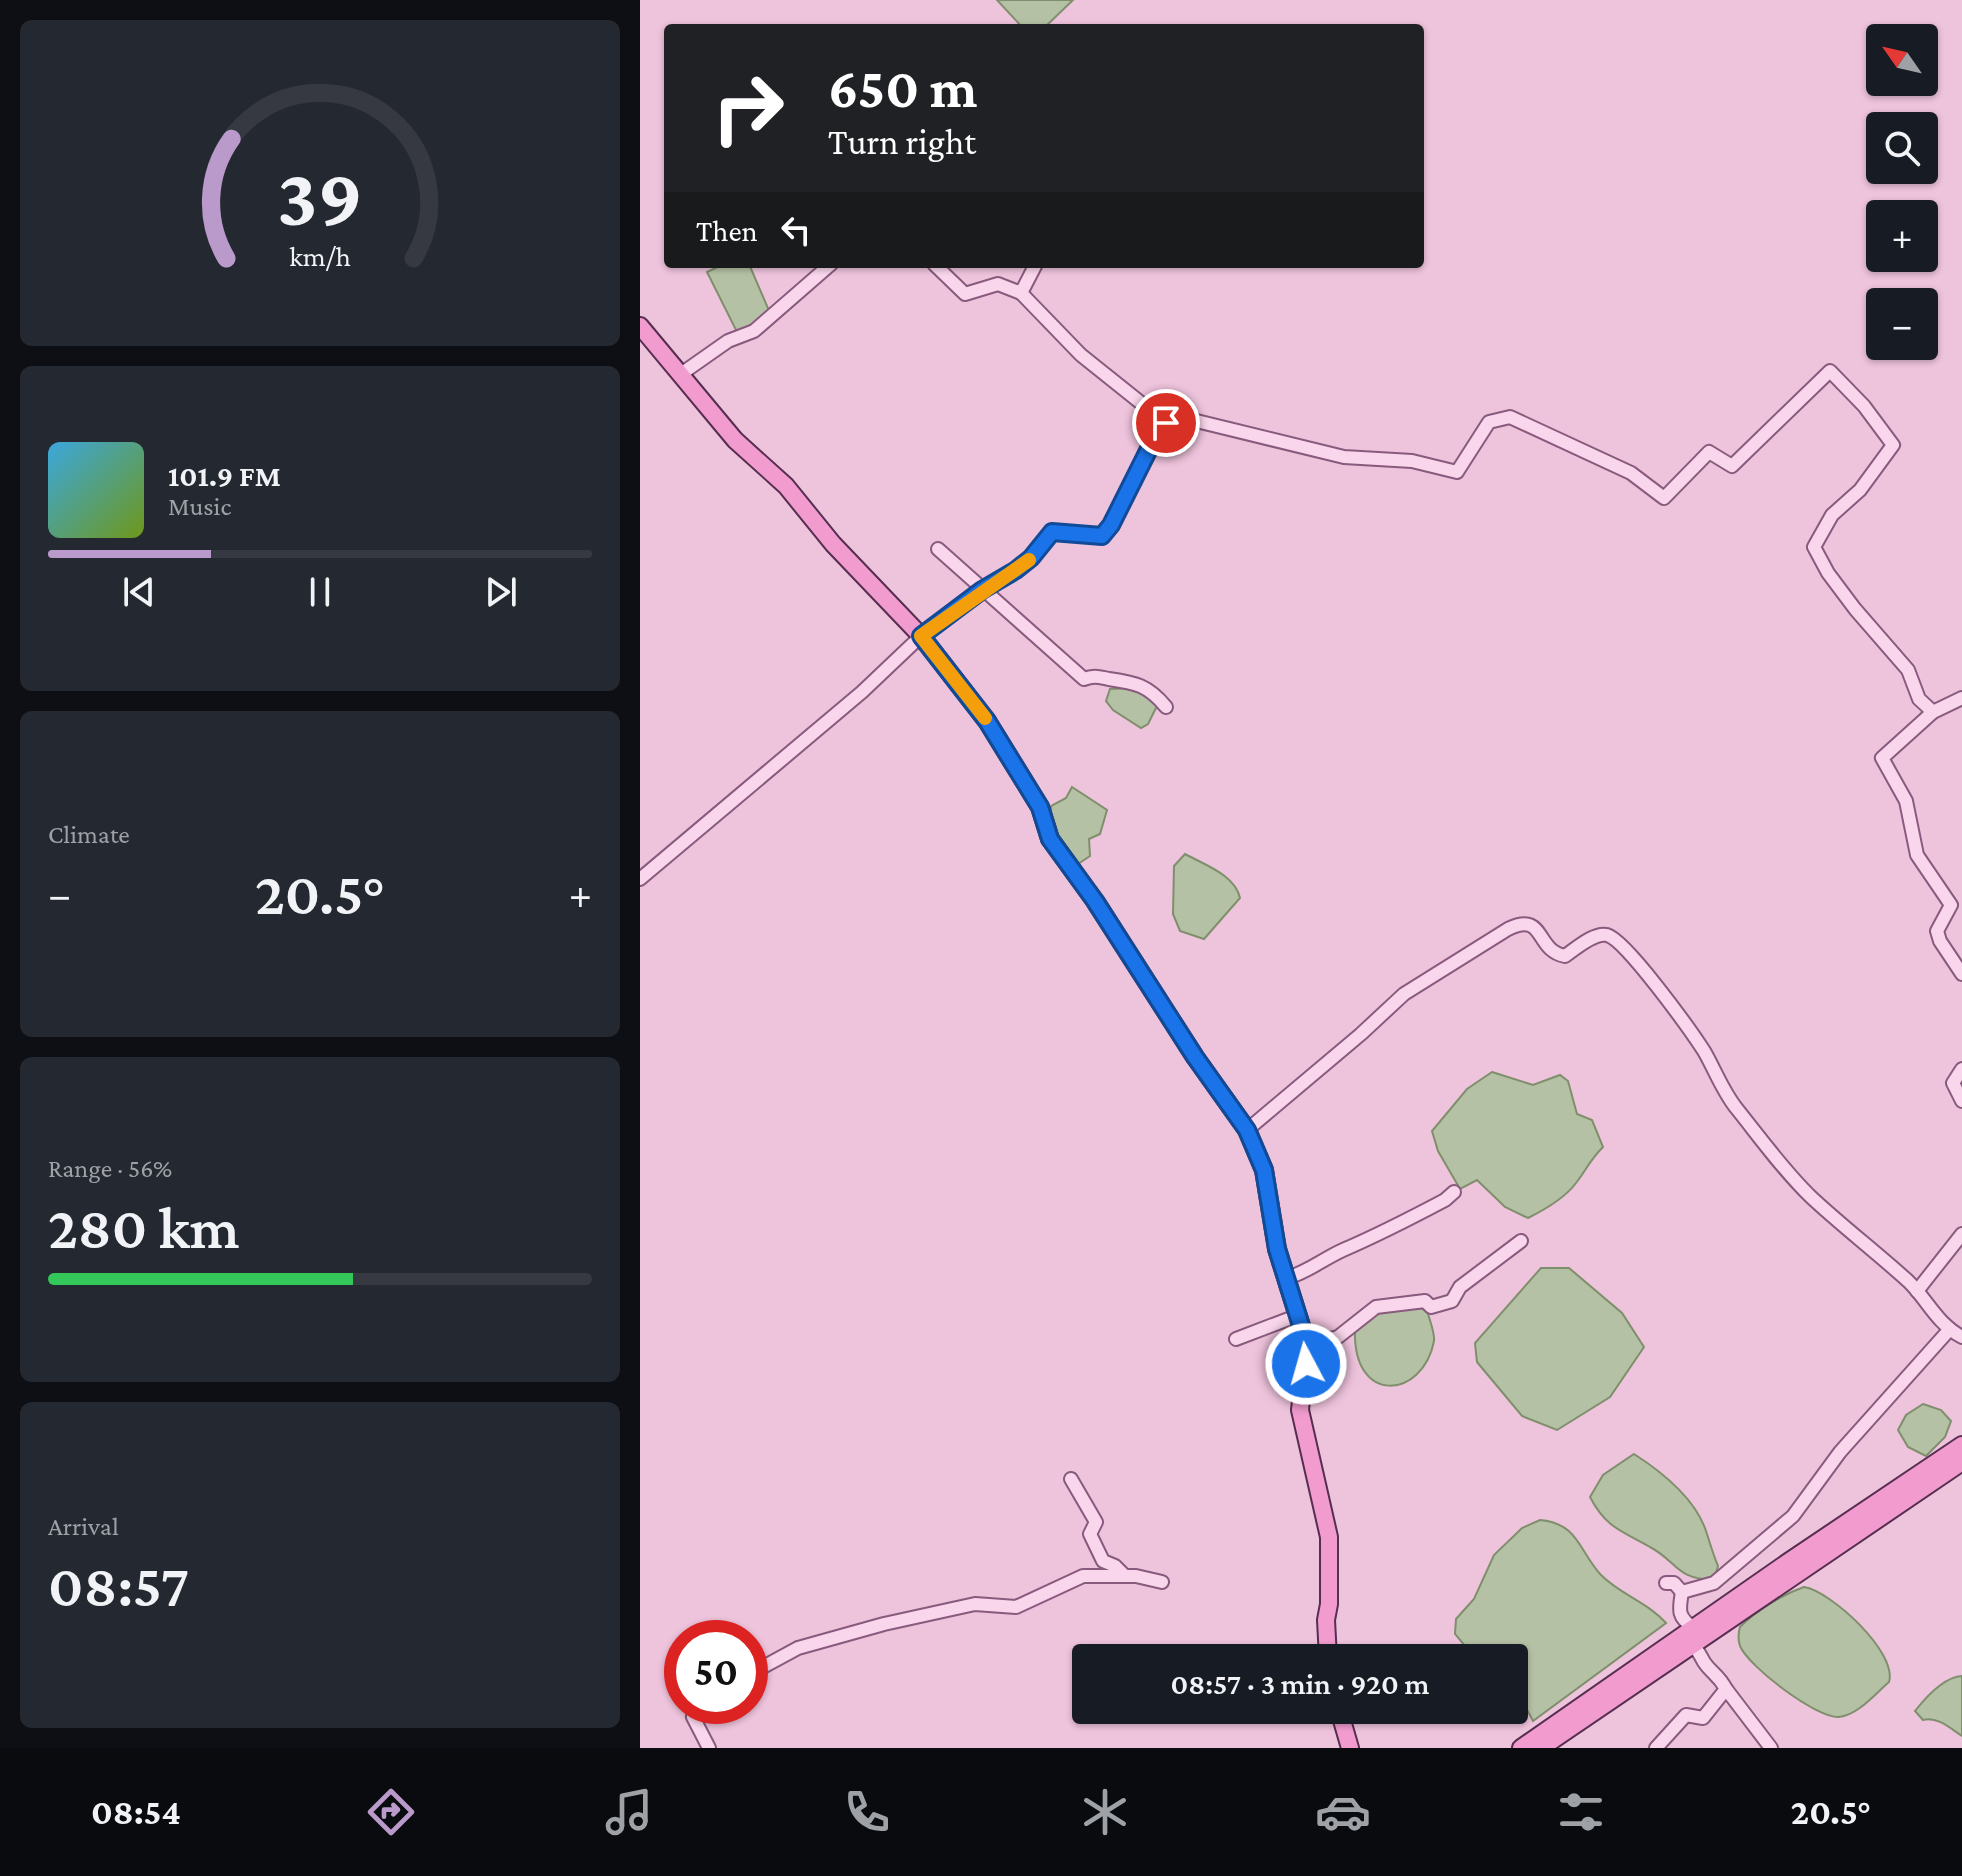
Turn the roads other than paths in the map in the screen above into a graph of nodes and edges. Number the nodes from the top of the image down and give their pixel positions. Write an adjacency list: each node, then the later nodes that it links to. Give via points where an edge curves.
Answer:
1 (826, 268): 6 (street, via 754,331 728,341)
2 (938, 268): 4 (street, via 965,294 998,284)
3 (1034, 268): 4 (street)
4 (1021, 293): 7 (street, via 1081,355)
5 (640, 326): 6 (main road)
6 (681, 374): 10 (main road, via 735,440 786,486)
7 (1166, 423): 9 (street, via 1102,536 1052,532 1024,564); 13 (street, via 1176,416 1344,457 1412,461 1457,472 1489,422 1510,417 1631,473 1664,498 1709,452 1732,466 1830,371 1893,445 1860,490 1832,515 1814,547 1855,609 1908,670 1919,699)
8 (938, 549): 9 (street)
9 (982, 590): 10 (street); 12 (street, via 1084,679 1093,675 1132,681 1156,694)
10 (921, 636): 14 (street, via 851,702); 18 (main road, via 987,721 1040,807 1050,839)
11 (1962, 698): 13 (street)
12 (1166, 707)
13 (1933, 712): 15 (street, via 1882,758 1906,801 1917,855 1951,905 1937,931)
14 (640, 879)
15 (1962, 974)
16 (1962, 1069): 17 (street, via 1953,1083)
17 (1962, 1101)
18 (1247, 1130): 22 (main road, via 1264,1170); 23 (street, via 1404,994 1508,929 1530,924 1545,944 1565,956 1606,935 1664,997 1734,1105 1789,1173)
19 (1454, 1192): 22 (street, via 1378,1236)
20 (1962, 1234): 23 (street)
21 (1521, 1241): 28 (street, via 1460,1287 1452,1301 1431,1307 1425,1301 1376,1307 1338,1337)
22 (1287, 1278): 24 (main road)
23 (1917, 1291): 25 (street)
24 (1299, 1315): 27 (street); 28 (main road)
25 (1950, 1329): 26 (street); 35 (street, via 1840,1452 1793,1516 1714,1583)
26 (1962, 1337)
27 (1236, 1339)
28 (1307, 1345): 37 (main road, via 1300,1410 1329,1537)
29 (1962, 1445): 36 (main road)
30 (1962, 1462): 36 (main road)
31 (1071, 1479): 32 (street, via 1096,1522 1090,1534 1103,1561)
32 (1125, 1576): 33 (street); 38 (street, via 1083,1576 1016,1607 975,1604 884,1624 798,1648)
33 (1162, 1582)
34 (1666, 1583): 35 (street)
35 (1682, 1592): 36 (street, via 1680,1609)
36 (1693, 1636): 39 (street, via 1705,1664); 44 (main road); 45 (main road)
37 (1327, 1644)
38 (768, 1664)
39 (1726, 1689): 46 (street, via 1703,1718 1686,1715); 47 (street)
40 (697, 1724): 42 (street)
41 (1343, 1724): 43 (main road)
42 (709, 1748)
43 (1350, 1748)
44 (1521, 1748)
45 (1541, 1748)
46 (1656, 1748)
47 (1771, 1748)

